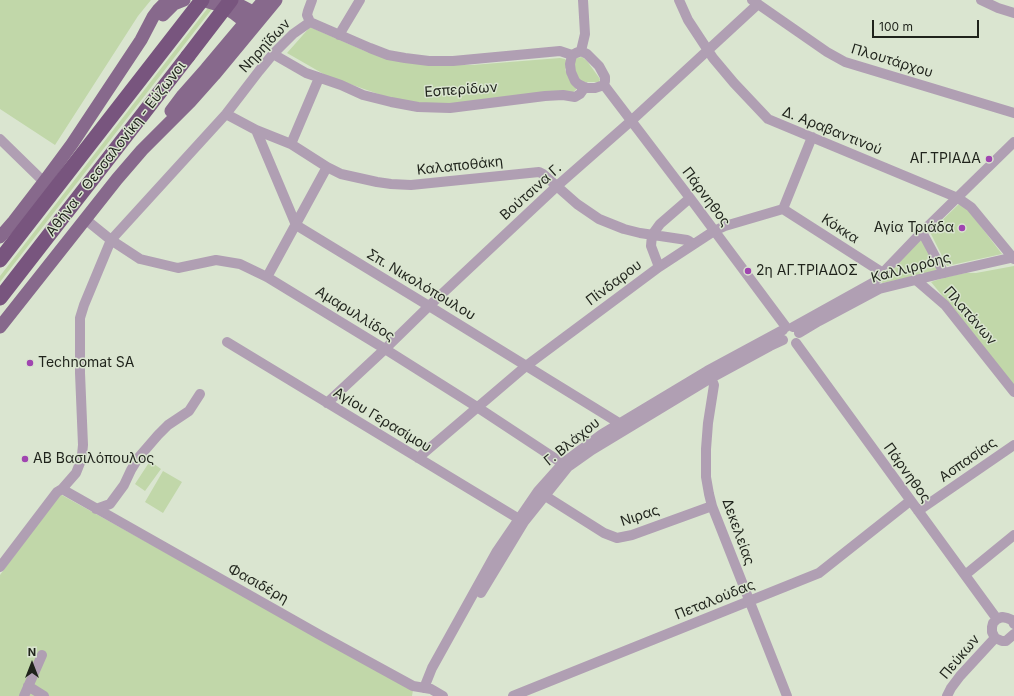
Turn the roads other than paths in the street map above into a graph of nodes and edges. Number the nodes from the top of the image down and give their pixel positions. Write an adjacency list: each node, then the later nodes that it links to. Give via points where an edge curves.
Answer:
1 (168, 0): 18 (main road, via 159,9)
2 (184, 0): 18 (main road, via 170,8)
3 (202, 0): 15 (main road); 48 (highway, Αθήνα - Θεσσαλονίκη - Εύζωνοι)
4 (231, 0): 15 (main road); 54 (highway, Αθήνα - Θεσσαλονίκη - Εύζωνοι, bridge)
5 (264, 0): 15 (main road)
6 (276, 0): 15 (main road)
7 (312, 0): 16 (street, via 307,16)
8 (360, 0): 17 (street)
9 (583, 0): 20 (street, via 585,34)
10 (679, 0): 19 (street, Δ. Αραβαντινού, via 688,20)
11 (981, 0): 13 (street)
12 (755, 2): 19 (street, Βούτσινα Γ.); 25 (street, Πλουτάρχου, via 845,62)
13 (999, 4): 14 (street)
14 (1014, 13)
15 (254, 21): 39 (main road, via 183,95)
16 (310, 22): 17 (street, Νηρηϊδων); 21 (street, Νηρηϊδων, via 293,34)
17 (340, 35): 20 (street, Νηρηϊδων, via 388,55 423,60 453,61 560,51)
18 (141, 40): 34 (main road, via 97,108)
19 (708, 50): 27 (street, Βούτσινα Γ.); 29 (street, Δ. Αραβαντινού, via 765,117)
20 (576, 53): 23 (street, via 587,54 598,66 605,77); 24 (street, via 570,68 578,84)
21 (273, 54): 22 (street, Εσπερίδων); 26 (street, Νηρηϊδων)
22 (319, 78): 24 (street, Εσπερίδων, via 377,99 443,108 545,96 574,97 580,94); 32 (street)
23 (604, 85): 24 (street, via 595,88); 27 (street, Πάρνηθος)
24 (584, 87)
25 (1014, 113)
26 (226, 114): 28 (street, Καλαποθάκη); 45 (street, Νηρηϊδων)
27 (631, 121): 35 (street, Βούτσινα Γ.); 36 (street, Πάρνηθος)
28 (256, 130): 32 (street, Καλαποθάκη); 40 (street)
29 (812, 137): 37 (street, Δ. Αραβαντινού); 38 (street)
30 (0, 139): 34 (street)
31 (1014, 142): 37 (street)
32 (291, 144): 33 (street, Καλαποθάκη)
33 (327, 167): 35 (street, Καλαποθάκη, via 341,174 391,184 410,185 539,172); 40 (street)
34 (44, 182): 44 (main road)
35 (557, 186): 43 (street, Καλαποθάκη, via 599,220); 55 (street, Βούτσινα Γ.)
36 (690, 198): 41 (street, Πάρνηθος); 43 (street, via 660,224)
37 (958, 198): 42 (street); 47 (street, Δ. Αραβαντινού, via 971,207)
38 (783, 209): 41 (street, Πίνδαρου); 50 (street, Κόκκα)
39 (85, 219): 45 (street, Αμαρυλλίδος); 56 (main road)
40 (296, 225): 52 (street); 55 (street, Σπ. Νικολόπουλου)
41 (714, 231): 46 (street, Πίνδαρου); 57 (street, Πάρνηθος)
42 (922, 232): 50 (street); 51 (street)
43 (652, 235): 46 (street, Καλαποθάκη, via 687,240); 49 (street, via 651,246)
44 (0, 237)
45 (111, 240): 52 (street, Αμαρυλλίδος, via 140,259 178,268 216,260 240,264); 70 (street, Νηρηϊδων, via 81,311 82,455 76,473)
46 (693, 244): 49 (street, Πίνδαρου)
47 (1014, 258): 51 (street, Καλλιρρόης)
48 (0, 260)
49 (659, 267): 60 (street, Πίνδαρου)
50 (883, 273): 57 (street, via 874,282)
51 (944, 273): 53 (street, Καλλιρρόης)
52 (267, 277): 59 (street, Αμαρυλλίδος)
53 (916, 280): 57 (street, Καλλιρρόης, via 876,290 819,321); 62 (street, Πλατάνων, via 945,305)
54 (0, 298)
55 (429, 306): 59 (street, Βούτσινα Γ.); 60 (street, Σπ. Νικολόπουλου)
56 (0, 327)
57 (790, 333): 61 (street, Γ. Βλάχου); 72 (street, Πάρνηθος)
58 (227, 342): 64 (street, Αγίου Γερασίμου)
59 (385, 349): 64 (street, Βούτσινα Γ.); 65 (street, Αμαρυλλίδος)
60 (526, 366): 65 (street, Πίνδαρου); 66 (street, Σπ. Νικολόπουλου)
61 (709, 374): 66 (street, Γ. Βλάχου); 69 (street, Γ. Βλάχου); 73 (street, Δεκελείας, via 714,388 708,423 706,477)
62 (1014, 392)
63 (200, 394): 74 (street, via 189,412 168,425 139,457 110,504)
64 (327, 403): 68 (street, Αγίου Γερασίμου)
65 (477, 407): 68 (street, Πίνδαρου); 69 (street, Αμαρυλλίδος)
66 (619, 424): 69 (street, Γ. Βλάχου, via 602,434)
67 (1014, 445): 75 (street, Ασπασίας)
68 (418, 458): 76 (street, Αγίου Γερασίμου)
69 (566, 465): 71 (street, Γ. Βλάχου)
70 (62, 489): 74 (street, Φασιδέρη); 78 (street, Νηρηϊδων, via 57,492)
71 (541, 493): 73 (street, Νιρας, via 604,533 617,538); 76 (street, Γ. Βλάχου)
72 (910, 501): 75 (street, Πάρνηθος); 80 (street, Πεταλούδας, via 819,573)
73 (712, 506): 80 (street, Δεκελείας)
74 (96, 509): 87 (street, Φασιδέρη)
75 (918, 512): 79 (street, Πάρνηθος)
76 (521, 521): 87 (street, Γ. Βλάχου, via 496,551 432,668)
77 (1014, 535): 79 (street)
78 (0, 567)
79 (965, 575): 81 (street, Πάρνηθος)
80 (749, 602): 91 (street, Πεταλούδας); 92 (street, Δεκελείας)
81 (996, 619): 82 (street, via 1007,618); 83 (street, via 992,627)
82 (1014, 624)
83 (995, 638): 84 (street, via 1002,641); 93 (street, Πεύκων, via 960,676)
84 (1013, 639)
85 (42, 655): 86 (street)
86 (28, 686): 88 (street); 89 (street)
87 (422, 692): 90 (street, Φασιδέρη, via 431,689)
88 (24, 696)
89 (44, 696)
90 (443, 696)
91 (513, 696)
92 (786, 696)
93 (947, 696)

